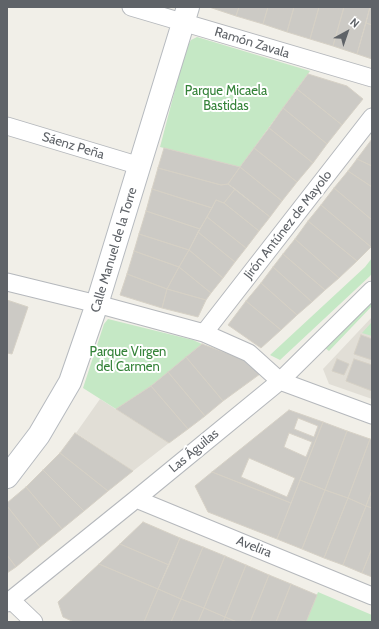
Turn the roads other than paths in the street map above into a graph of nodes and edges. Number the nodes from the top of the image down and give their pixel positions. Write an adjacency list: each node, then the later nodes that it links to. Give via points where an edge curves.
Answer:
1 (132, 7): 2 (street, Ramón Zavala)
2 (185, 15): 3 (street, Ramón Zavala); 6 (street, Calle Manuel de la Torre)
3 (372, 78)
4 (372, 117): 10 (street, Jirón Antúnez de Mayolo)
5 (7, 126): 6 (street, Sáenz Peña)
6 (140, 166): 9 (street, Calle Manuel de la Torre)
7 (7, 282): 9 (street)
8 (372, 290): 11 (street, Las Águilas)
9 (97, 304): 10 (street); 13 (street, Calle Manuel de la Torre, via 70,382 39,435)
10 (204, 333): 11 (street, via 249,353)
11 (280, 381): 12 (street); 14 (street, Las Águilas)
12 (372, 416)
13 (7, 477)
14 (136, 499): 15 (street, Avelira); 16 (street, Las Águilas)
15 (372, 596)
16 (9, 601): 17 (street)
17 (34, 622)

